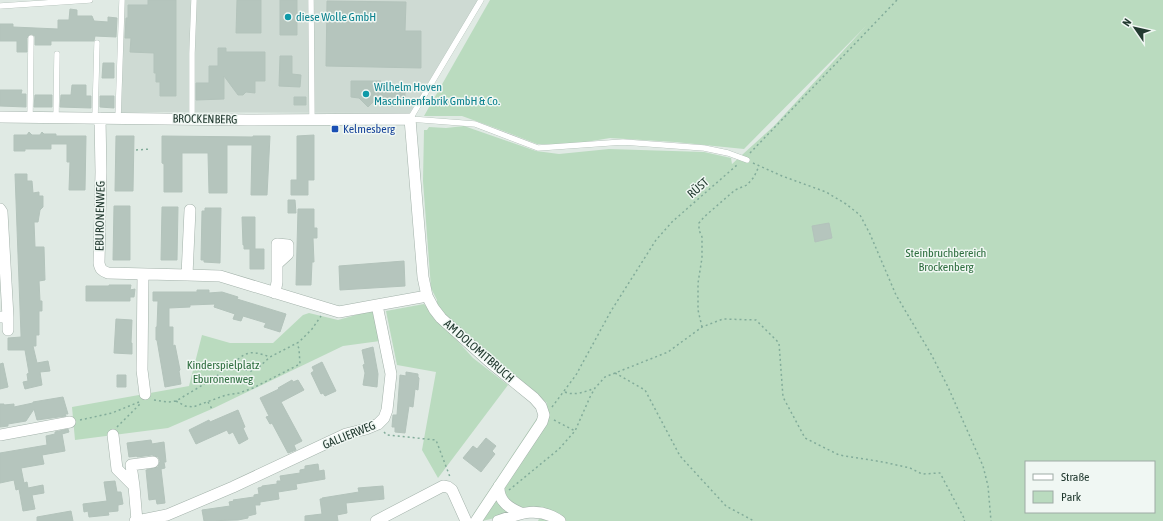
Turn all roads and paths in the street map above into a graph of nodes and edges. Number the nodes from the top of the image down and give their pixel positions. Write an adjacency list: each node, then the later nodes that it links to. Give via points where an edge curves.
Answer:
1 (90, 0): 7 (lane)
2 (122, 0): 15 (lane)
3 (194, 0): 16 (lane)
4 (311, 0): 18 (lane)
5 (481, 0): 17 (lane)
6 (897, 0): 21 (path, RÜST)
7 (0, 6)
8 (31, 38): 12 (lane)
9 (97, 43): 14 (lane)
10 (57, 54): 13 (lane)
11 (0, 117): 12 (street, BROCKENBERG)
12 (30, 117): 13 (street, BROCKENBERG)
13 (56, 117): 14 (street, BROCKENBERG)
14 (98, 118): 15 (street, BROCKENBERG); 26 (street, EBURONENWEG, via 99,268 108,273)
15 (118, 118): 16 (street, BROCKENBERG)
16 (192, 119): 18 (street, BROCKENBERG)
17 (410, 119): 18 (street, BROCKENBERG); 21 (lane, via 475,124 538,148 623,142 704,148); 29 (street, AM DOLOMITBRUCH, via 423,277)
18 (312, 120)
19 (150, 149): 20 (path)
20 (136, 150)
21 (746, 160): 22 (path); 42 (path, RÜST, via 673,221 656,240 611,311)
22 (759, 166): 33 (path, via 747,185 734,190 699,223 702,258 698,283 698,310); 67 (path, via 826,192 860,215 896,295 948,387 983,466 988,486)
23 (0, 209): 32 (street)
24 (190, 210): 27 (street)
25 (277, 264): 28 (street)
26 (143, 274): 27 (street, EBURONENWEG); 43 (street, via 142,370)
27 (187, 275): 28 (street, EBURONENWEG, via 220,276)
28 (275, 293): 31 (street, EBURONENWEG)
29 (427, 296): 30 (street); 47 (street, AM DOLOMITBRUCH, via 441,318 534,398)
30 (377, 305): 31 (street, EBURONENWEG, via 339,312); 49 (street, GALLIERWEG, via 391,374 387,410)
31 (325, 308): 35 (path, via 312,329)
32 (4, 317): 34 (street)
33 (702, 327): 40 (path, via 668,352); 66 (path, via 723,319 756,320 779,343 783,397 805,438 838,455 910,468 922,474 940,473)
34 (8, 330)
35 (296, 344): 36 (path); 38 (path)
36 (270, 357): 37 (path, via 250,352); 37 (path, via 251,371)
37 (234, 363): 45 (path)
38 (300, 364): 39 (path); 44 (path, via 253,388)
39 (301, 367)
40 (615, 373): 41 (path, via 605,377); 65 (path, via 646,390 680,456 726,506)
41 (595, 388): 42 (path, via 571,395); 50 (path)
42 (565, 392): 47 (path, RÜST)
43 (147, 396): 45 (path)
44 (208, 401): 45 (path, via 193,407); 46 (path)
45 (176, 402)
46 (212, 409)
47 (544, 415): 50 (path); 55 (street, via 542,422)
48 (70, 422): 51 (street); 52 (path, via 112,413 142,402)
49 (378, 424): 56 (path, via 386,435 436,440 450,478); 59 (street, GALLIERWEG, via 346,434 167,515)
50 (575, 431): 57 (path, via 559,449)
51 (0, 434)
52 (113, 435): 54 (street, via 117,469)
53 (153, 462): 54 (street, GALLIERWEG, via 131,465)
54 (134, 486): 59 (street, GALLIERWEG)
55 (499, 486): 57 (street); 62 (street)
56 (448, 487): 60 (street, via 443,486 434,490); 61 (street, via 452,490)
57 (500, 498): 58 (street)
58 (521, 513): 63 (street); 64 (street, via 545,513)
59 (136, 521)
60 (376, 521)
61 (466, 521)
62 (476, 521)
63 (498, 521)
64 (560, 521)
65 (754, 521)
66 (964, 521)
67 (991, 521)

